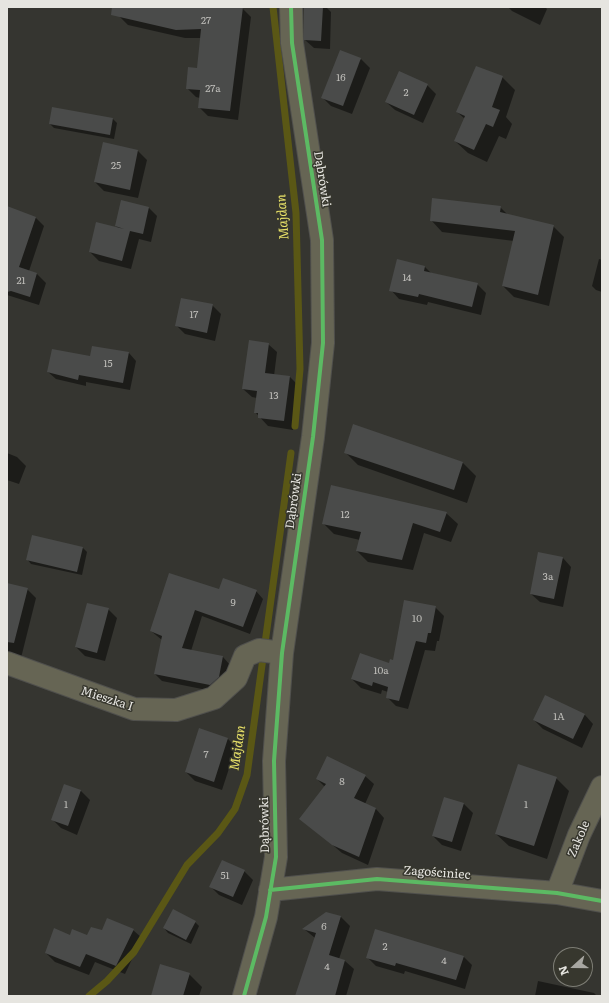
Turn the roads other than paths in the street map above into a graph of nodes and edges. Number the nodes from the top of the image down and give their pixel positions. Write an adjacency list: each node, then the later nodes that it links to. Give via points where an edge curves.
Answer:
1 (291, 7): 2 (street, Dąbrówki, via 292,43 322,240 323,343 313,437)
2 (272, 651): 3 (street, Mieszka I, via 246,656 236,678 214,698 176,710 134,709); 5 (street, Dąbrówki, via 276,857)
3 (7, 663)
4 (602, 787): 6 (street, Zakole, via 579,835)
5 (270, 890): 6 (street, Zagościniec, via 376,879); 8 (street, Dąbrówki, via 266,917)
6 (557, 893): 7 (street, Zagościniec)
7 (602, 901)
8 (244, 996)

